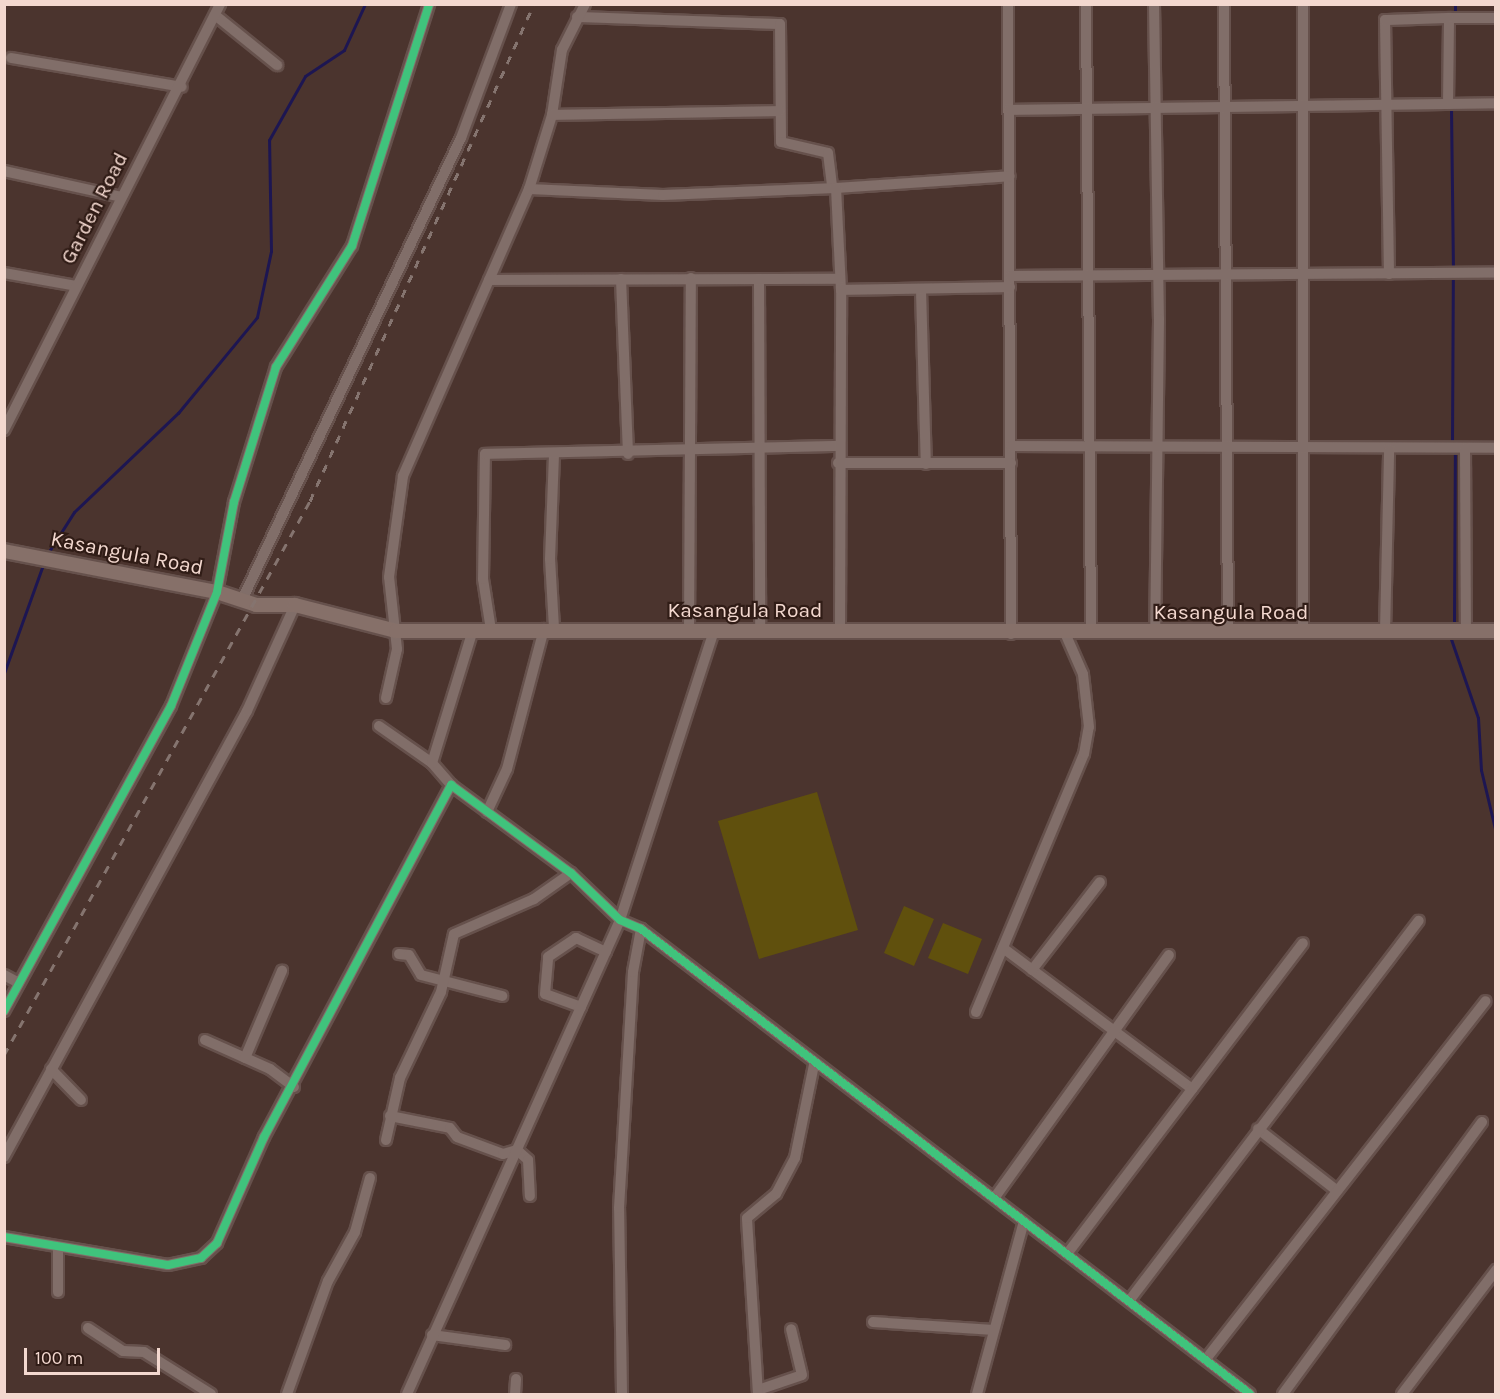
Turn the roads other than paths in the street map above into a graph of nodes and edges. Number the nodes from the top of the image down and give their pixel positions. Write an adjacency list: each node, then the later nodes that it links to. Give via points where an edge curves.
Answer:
1 (220, 4): 10 (street, Garden Road)
2 (429, 4): 65 (street, via 352,246 276,367 234,502)
3 (511, 4): 66 (street, via 461,138)
4 (585, 4): 11 (street)
5 (1008, 4): 24 (street)
6 (1086, 4): 23 (street)
7 (1154, 4): 20 (street)
8 (1224, 4): 21 (street)
9 (1303, 4): 22 (street)
10 (215, 15): 15 (street); 16 (street, Garden Road)
11 (577, 17): 25 (street, via 780,24); 26 (street, via 562,50)
12 (1449, 18): 13 (street); 18 (street); 19 (street, via 1385,20)
13 (1496, 18)
14 (11, 58): 16 (street)
15 (277, 65)
16 (182, 87): 31 (street, Garden Road)
17 (1496, 103): 18 (street)
18 (1448, 104): 19 (street)
19 (1389, 105): 22 (street); 35 (street)
20 (1158, 106): 21 (street); 23 (street); 39 (street)
21 (1225, 106): 22 (street); 36 (street)
22 (1304, 106): 34 (street)
23 (1088, 108): 24 (street); 38 (street)
24 (1009, 110): 28 (street)
25 (780, 111): 26 (street); 29 (street, via 783,144 828,153)
26 (552, 115): 30 (street)
27 (4, 171): 31 (street)
28 (1010, 177): 29 (street); 43 (street)
29 (834, 188): 30 (street, via 663,195); 44 (street)
30 (529, 189): 42 (street)
31 (121, 197): 45 (street, Garden Road)
32 (4, 273): 45 (street)
33 (1496, 273): 35 (street)
34 (1305, 274): 35 (street); 36 (street); 55 (street)
35 (1389, 274)
36 (1228, 276): 39 (street); 54 (street)
37 (691, 278): 40 (street); 41 (street); 58 (street)
38 (1091, 278): 39 (street); 43 (street); 50 (street)
39 (1159, 278): 57 (street)
40 (621, 279): 42 (street); 60 (street)
41 (759, 279): 44 (street); 56 (street)
42 (489, 280): 72 (street, via 404,476 389,577)
43 (1010, 282): 46 (street); 49 (street)
44 (840, 285): 46 (street); 48 (street)
45 (76, 286): 47 (street, Garden Road)
46 (921, 290): 63 (street)
47 (4, 430)
48 (839, 446): 56 (street); 61 (street)
49 (1011, 446): 50 (street); 62 (street)
50 (1089, 448): 57 (street); 80 (street)
51 (1389, 448): 52 (street); 55 (street); 78 (street)
52 (1465, 448): 53 (street); 74 (street)
53 (1496, 448)
54 (1226, 449): 55 (street); 57 (street); 82 (street)
55 (1305, 449): 77 (street)
56 (758, 450): 58 (street); 69 (street)
57 (1158, 450): 81 (street)
58 (691, 451): 60 (street); 76 (street)
59 (554, 454): 60 (street); 68 (street); 71 (street, via 485,454 483,579)
60 (628, 454)
61 (838, 463): 63 (street); 73 (street)
62 (1011, 463): 63 (street); 84 (street)
63 (926, 464)
64 (4, 551): 65 (main road, Kasangula Road)
65 (217, 592): 66 (main road, Kasangula Road); 104 (street, via 171,706)
66 (242, 600): 67 (main road, Kasangula Road)
67 (295, 605): 72 (main road, Kasangula Road); 114 (street, via 247,711)
68 (549, 629): 71 (main road, Kasangula Road); 76 (main road, Kasangula Road); 89 (street, via 507,769)
69 (760, 629): 73 (main road, Kasangula Road); 83 (main road, Kasangula Road)
70 (473, 630): 71 (main road, Kasangula Road); 72 (main road, Kasangula Road); 87 (street)
71 (491, 630)
72 (396, 631): 85 (street)
73 (840, 631): 84 (main road, Kasangula Road)
74 (1466, 631): 75 (main road, Kasangula Road); 78 (main road, Kasangula Road)
75 (1496, 631)
76 (689, 632): 83 (main road, Kasangula Road)
77 (1303, 632): 78 (main road, Kasangula Road); 82 (main road, Kasangula Road)
78 (1385, 632)
79 (1065, 633): 80 (main road, Kasangula Road); 84 (main road, Kasangula Road); 96 (street, via 1083,674 1089,727 1084,754)
80 (1091, 633): 81 (main road, Kasangula Road)
81 (1155, 633): 82 (main road, Kasangula Road)
82 (1228, 633)
83 (713, 634): 92 (street)
84 (1011, 634)
85 (386, 698)
86 (379, 726): 87 (street)
87 (432, 763): 88 (street)
88 (451, 785): 89 (street); 115 (street)
89 (488, 812): 90 (street)
90 (571, 873): 92 (street); 103 (street, via 534,899 454,934)
91 (1100, 882): 100 (street)
92 (620, 920): 94 (street); 97 (street)
93 (1419, 921): 120 (street)
94 (641, 929): 113 (street); 148 (street, via 633,972 618,1218)
95 (1303, 943): 116 (street)
96 (1003, 948): 100 (street); 109 (street)
97 (606, 952): 107 (street); 107 (street, via 576,938 548,957 545,994)
98 (399, 954): 103 (street, via 409,955 421,975)
99 (1169, 955): 110 (street)
100 (1032, 970): 110 (street)
101 (282, 971): 112 (street)
102 (4, 975): 104 (street)
103 (444, 981): 105 (street); 118 (street, via 400,1078)
104 (19, 983): 108 (street)
105 (502, 996)
106 (1486, 1001): 125 (street)
107 (581, 1007): 122 (street)
108 (4, 1011)
109 (976, 1012)
110 (1114, 1031): 116 (street); 127 (street)
111 (205, 1040): 112 (street)
112 (245, 1058): 115 (street)
113 (814, 1065): 127 (street); 143 (street, via 795,1158 776,1194 747,1218)
114 (51, 1069): 117 (street); 123 (street)
115 (294, 1087): 130 (street, via 264,1137 217,1243 201,1258 168,1265)
116 (1192, 1089): 131 (street)
117 (81, 1100)
118 (390, 1116): 121 (street); 122 (street, via 450,1128 457,1137 503,1154)
119 (1482, 1122): 151 (street)
120 (1258, 1129): 125 (street); 134 (street)
121 (386, 1140)
122 (516, 1150): 126 (street, via 528,1160); 139 (street)
123 (4, 1157)
124 (370, 1178): 145 (street, via 355,1232 328,1281)
125 (1336, 1190): 141 (street)
126 (530, 1196)
127 (995, 1197): 128 (street)
128 (1024, 1221): 131 (street); 138 (street)
129 (4, 1237): 130 (street)
130 (58, 1250): 133 (street)
131 (1067, 1254): 134 (street)
132 (1496, 1270): 152 (street)
133 (58, 1292)
134 (1129, 1300): 141 (street)
135 (873, 1322): 138 (street)
136 (88, 1328): 144 (street, via 123,1351 144,1352)
137 (791, 1329): 143 (street, via 802,1375)
138 (994, 1330): 149 (street)
139 (432, 1335): 140 (street); 146 (street)
140 (505, 1345)
141 (1206, 1359): 150 (street)
142 (516, 1379): 147 (street)
143 (758, 1392)
144 (211, 1394)
145 (287, 1395)
146 (407, 1395)
147 (515, 1395)
148 (622, 1395)
149 (977, 1395)
150 (1250, 1395)
151 (1283, 1395)
152 (1402, 1395)

